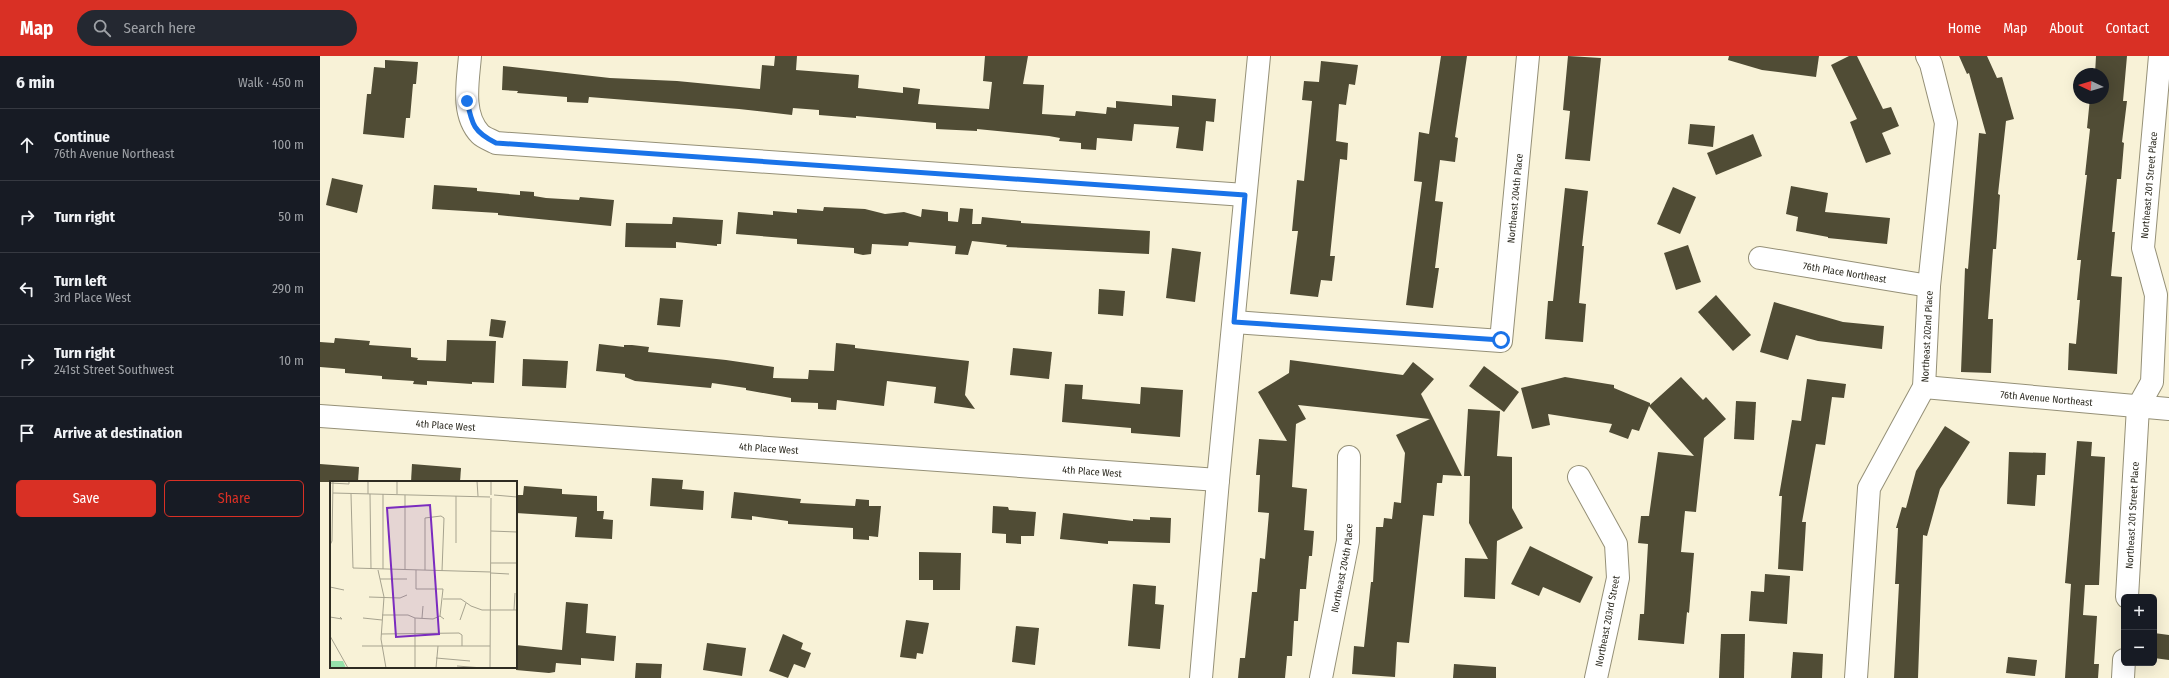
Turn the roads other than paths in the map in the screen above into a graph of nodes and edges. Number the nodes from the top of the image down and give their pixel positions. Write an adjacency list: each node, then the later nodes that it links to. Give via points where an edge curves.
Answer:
1 (470, 56): 6 (street, via 467,101 472,123 481,135 496,143)
2 (1259, 56): 6 (street)
3 (1528, 56): 9 (street, Northeast 204th Place, via 1501,340)
4 (1927, 56): 8 (street, Northeast 202nd Place, via 1932,64 1946,123)
5 (2160, 56): 11 (street, Northeast 201 Street Place, via 2143,248 2156,295 2152,382)
6 (1245, 195): 9 (street)
7 (1760, 258): 8 (street, 76th Place Northeast)
8 (1929, 286): 10 (street, Northeast 202nd Place)
9 (1234, 322): 16 (street)
10 (1924, 388): 11 (street, 76th Avenue Northeast); 22 (street, Northeast 202nd Place, via 1869,488)
11 (2138, 407): 12 (street, 76th Avenue Northeast); 17 (street, Northeast 201 Street Place)
12 (2169, 409)
13 (320, 416): 16 (street, 4th Place West)
14 (1350, 457): 20 (street, Northeast 204th Place, via 1348,541)
15 (1579, 477): 21 (street, Northeast 203rd Street, via 1616,544 1618,578)
16 (1218, 480): 19 (street)
17 (2128, 594)
18 (2124, 666): 23 (street)
19 (1201, 678)
20 (1321, 678)
21 (1596, 678)
22 (1856, 678)
23 (2123, 678)

